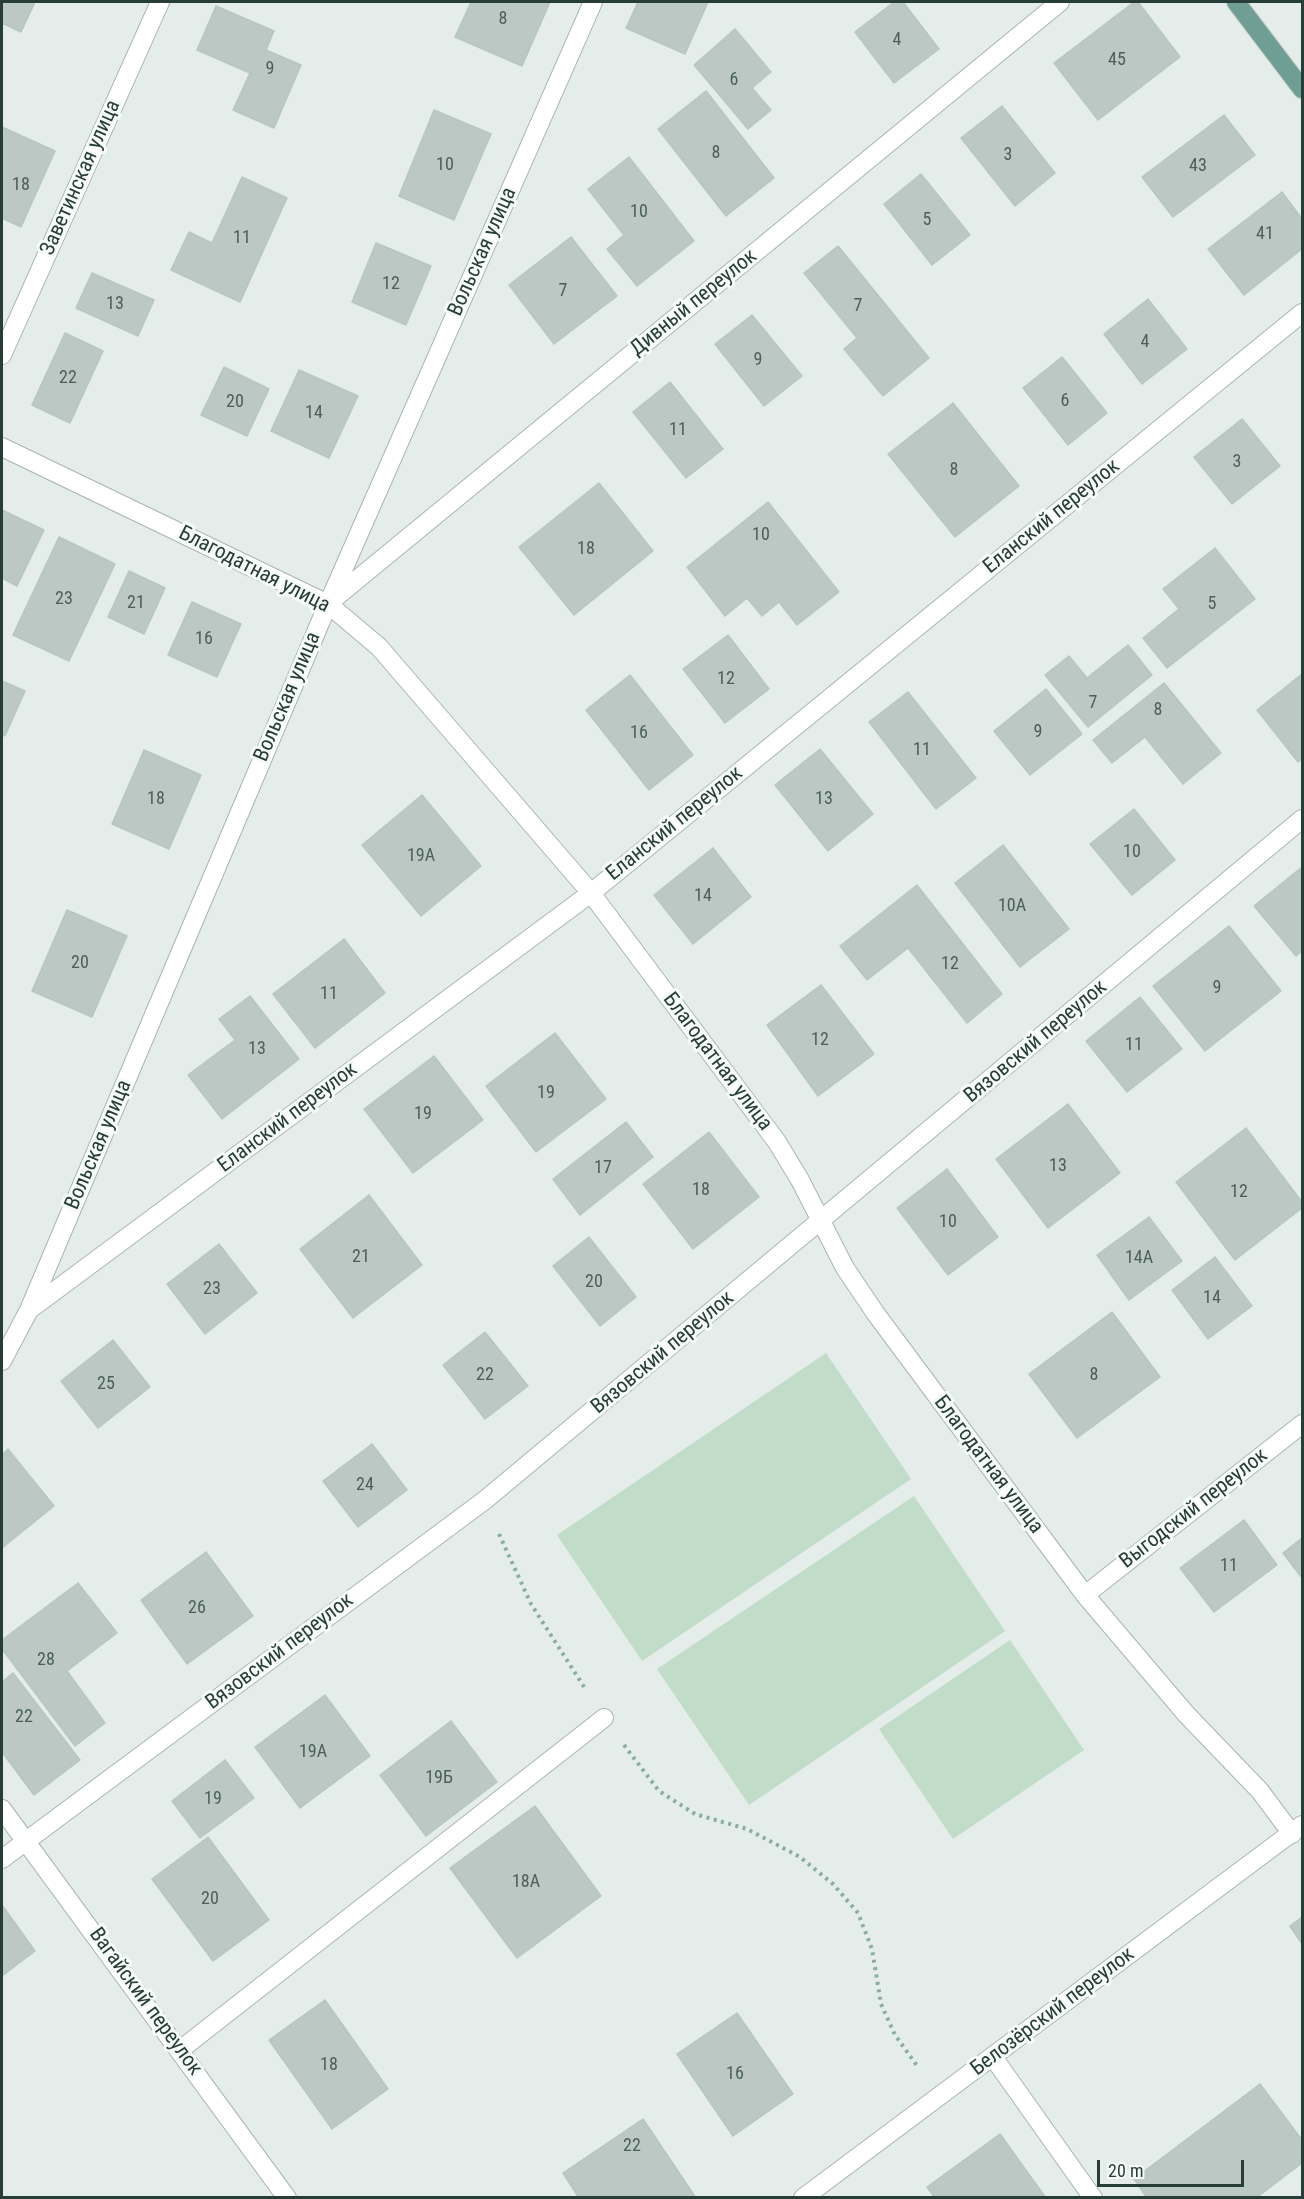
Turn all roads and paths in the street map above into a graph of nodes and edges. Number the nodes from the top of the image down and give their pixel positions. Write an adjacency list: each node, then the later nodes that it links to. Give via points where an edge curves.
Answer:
1 (160, 2): 7 (street, Заветинская улица)
2 (593, 2): 9 (street, Вольская улица)
3 (1060, 2): 9 (street, Дивный переулок)
4 (1236, 2): 5 (main road)
5 (1302, 89)
6 (1302, 313): 11 (street, Еланский переулок)
7 (2, 355)
8 (2, 447): 9 (street, Благодатная улица)
9 (328, 604): 11 (street, Благодатная улица, via 379,647); 13 (street, Вольская улица)
10 (1302, 819): 12 (street, Вязовский переулок)
11 (591, 893): 12 (street, Благодатная улица, via 777,1143); 13 (street, Еланский переулок)
12 (821, 1222): 16 (street, Вязовский переулок); 17 (street, Благодатная улица, via 845,1268 876,1314)
13 (29, 1310): 14 (street, Вольская улица)
14 (2, 1361)
15 (1302, 1424): 17 (street, Выгодский переулок)
16 (485, 1500): 18 (path, via 531,1604); 21 (street, Вязовский переулок)
17 (1085, 1595): 20 (street, Благодатная улица, via 1186,1713)
18 (604, 1718): 23 (street); 25 (path, via 659,1791 695,1814 747,1829 800,1857 858,1913 872,1949 881,2004 895,2035)
19 (2, 1809): 21 (street, Вагайский переулок)
20 (1297, 1830): 24 (street, Белозёрский переулок)
21 (26, 1841): 22 (street, Вязовский переулок); 23 (street, Вагайский переулок)
22 (2, 1859)
23 (180, 2050): 26 (street, Вагайский переулок)
24 (993, 2057): 25 (street, Белозёрский переулок); 28 (street)
25 (940, 2096): 27 (street, Белозёрский переулок)
26 (287, 2198)
27 (803, 2198)
28 (1092, 2198)

